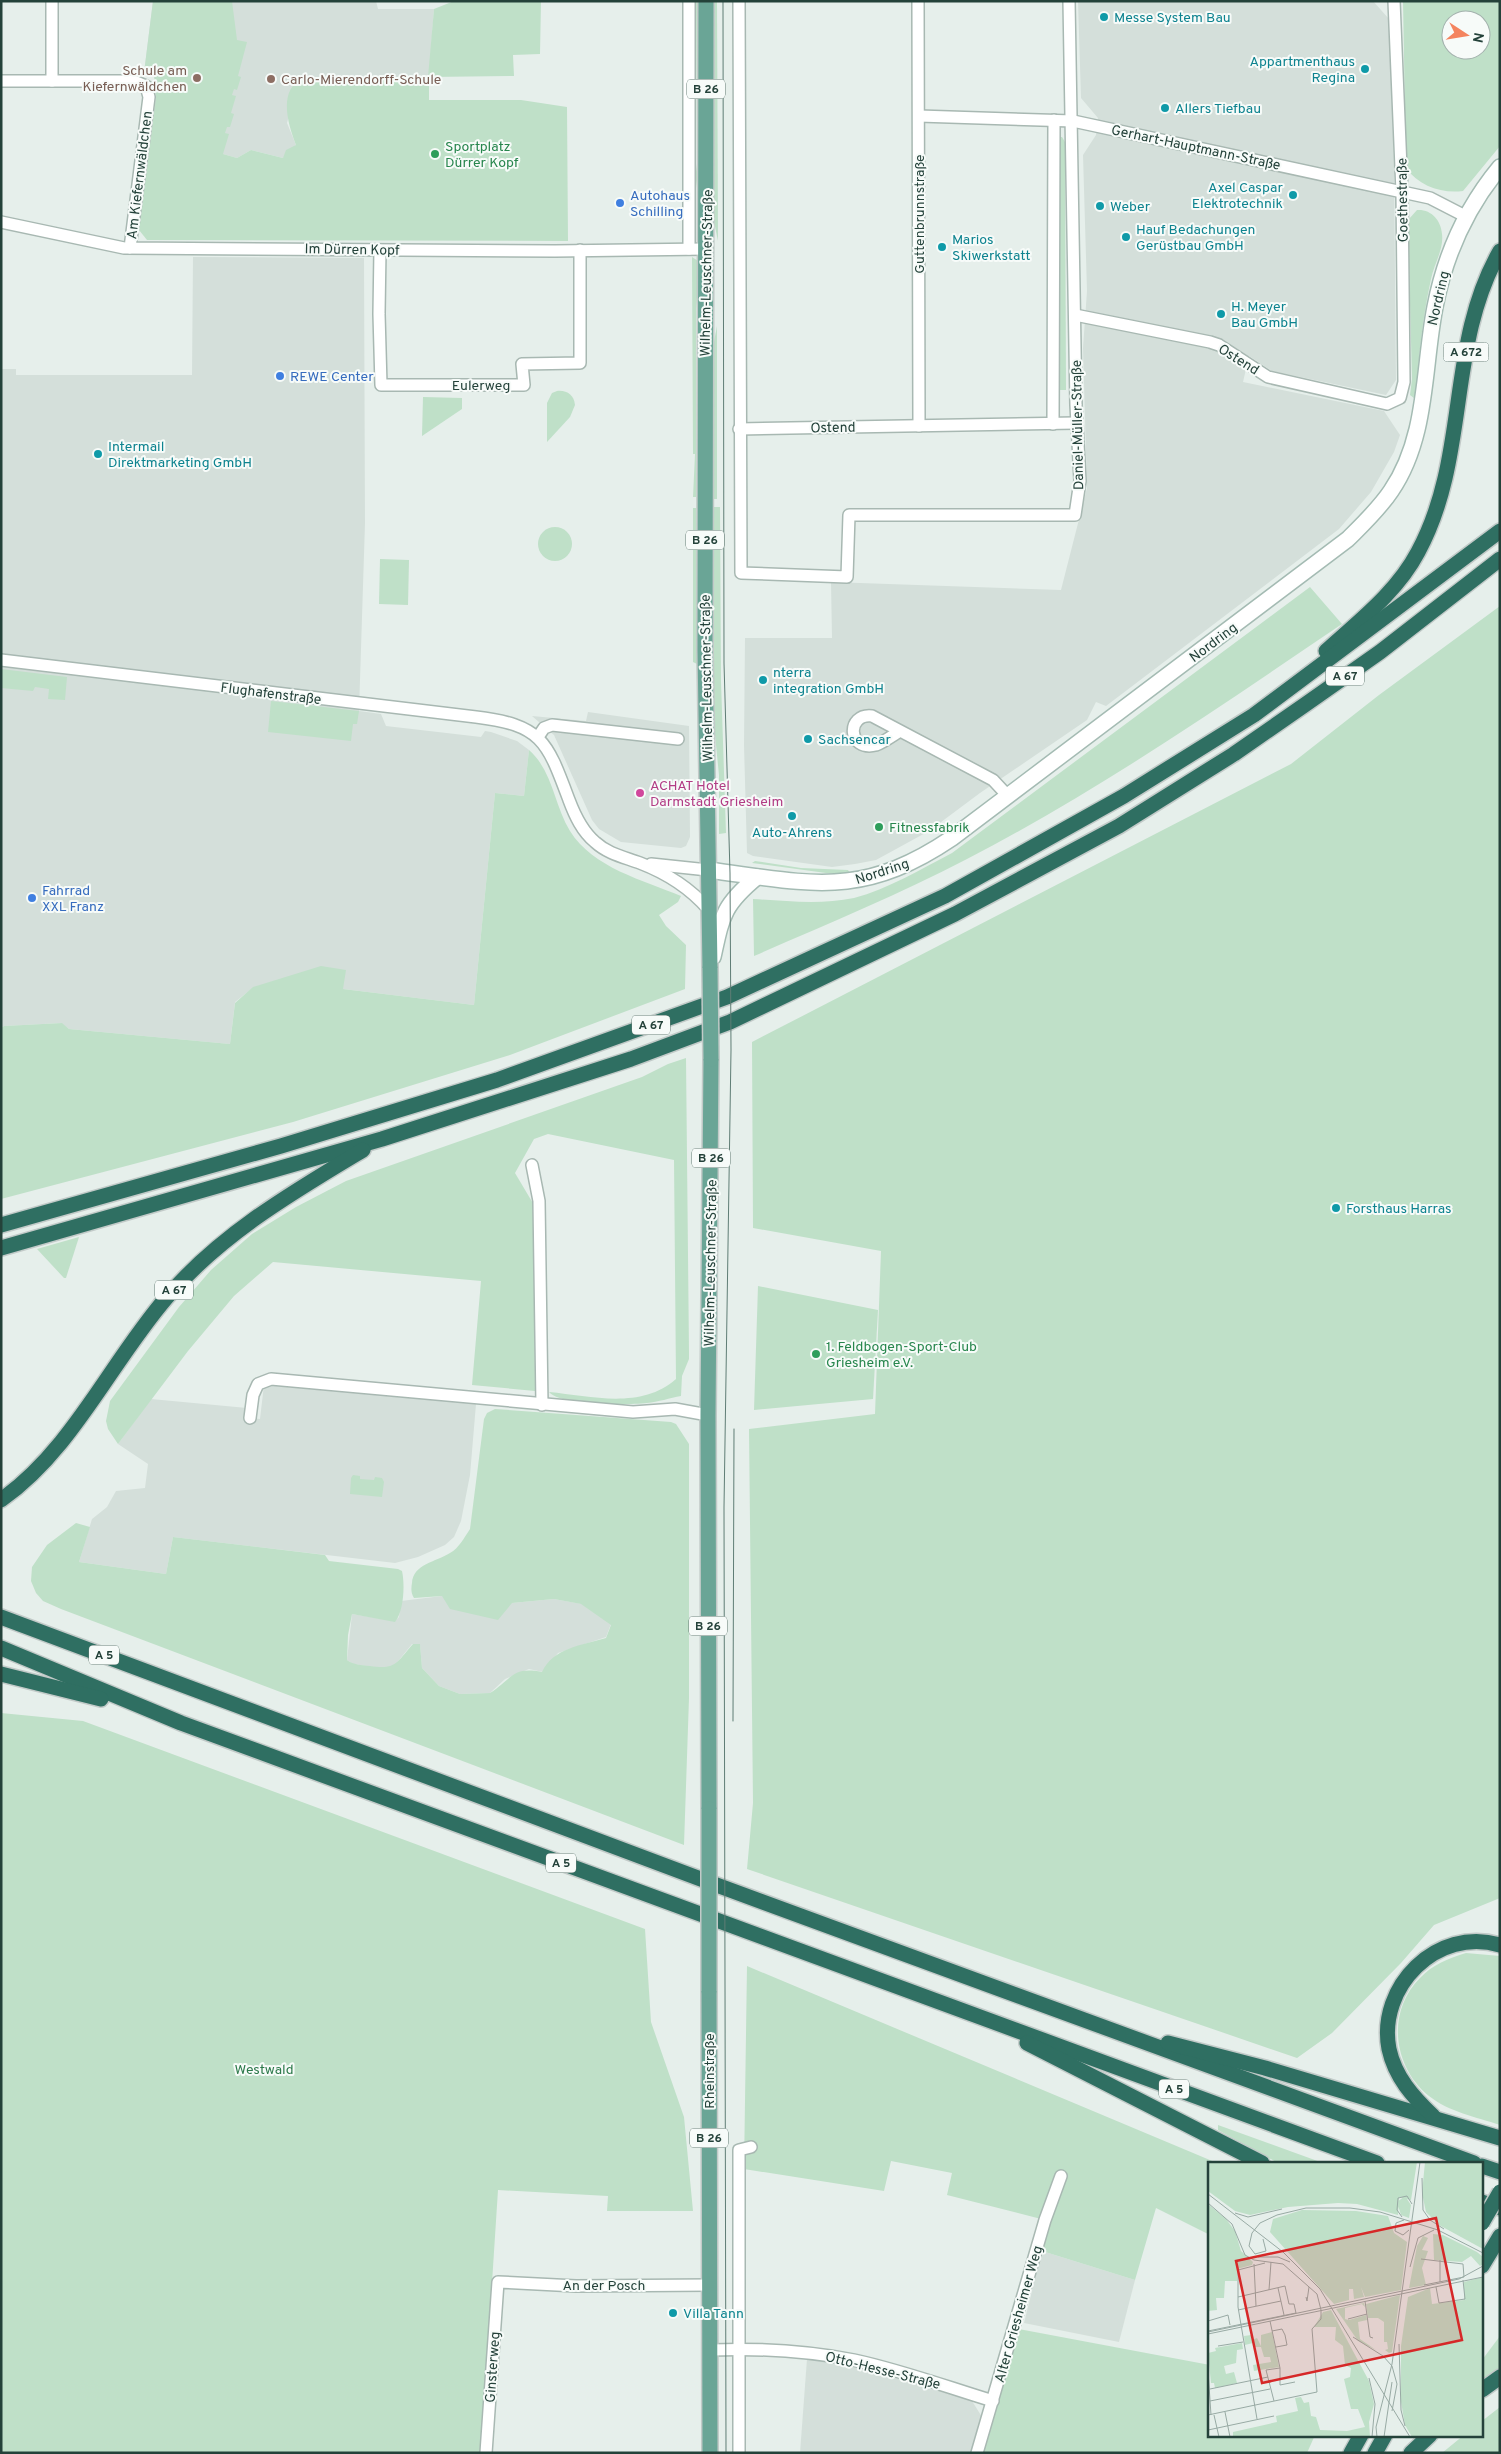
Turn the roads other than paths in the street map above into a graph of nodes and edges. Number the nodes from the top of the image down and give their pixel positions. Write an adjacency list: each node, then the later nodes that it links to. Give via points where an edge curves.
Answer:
1 (52, 1): 9 (street)
2 (689, 1): 18 (street, Wilhelm-Leuschner-Straße)
3 (706, 1): 19 (main road, Wilhelm-Leuschner-Straße / B 26)
4 (739, 1): 28 (street)
5 (918, 1): 10 (street, Guttenbrunnstraße)
6 (1069, 1): 12 (street, Daniel-Müller-Straße)
7 (1394, 1): 14 (street, Goethestraße)
8 (1, 81): 9 (street)
9 (52, 81): 17 (street, Am Kiefernwäldchen, via 134,80 145,84 149,94)
10 (919, 116): 11 (street, Gerhart-Hauptmann-Straße); 27 (street, Guttenbrunnstraße)
11 (1054, 120): 12 (street, Gerhart-Hauptmann-Straße); 26 (street, Daniel-Müller-Straße)
12 (1072, 121): 14 (street, Gerhart-Hauptmann-Straße); 23 (street, Daniel-Müller-Straße)
13 (1500, 167): 15 (main road, Nordring)
14 (1402, 192): 15 (street, Gerhart-Hauptmann-Straße, via 1430,198); 24 (street, Goethestraße, via 1404,382)
15 (1465, 216): 37 (main road, Nordring, via 1447,262 1435,306 1418,427 1403,470 1379,507 1348,539)
16 (1, 222): 17 (street, Im Dürren Kopf)
17 (130, 248): 20 (street, Im Dürren Kopf)
18 (690, 249): 19 (street, Im Dürren Kopf); 21 (street, Im Dürren Kopf)
19 (706, 249): 39 (main road, Wilhelm-Leuschner-Straße / B 26)
20 (380, 250): 21 (street, Im Dürren Kopf); 21 (street, Eulerweg, via 381,386 492,386 524,385 522,364 580,363)
21 (580, 250)
22 (1500, 251): 29 (highway, A 672, via 1484,282 1472,321)
23 (1075, 315): 24 (street, Ostend, via 1210,342 1259,373 1277,380 1387,404); 25 (street, Daniel-Müller-Straße)
24 (1400, 398)
25 (1076, 423): 26 (street, Ostend); 28 (street, Daniel-Müller-Straße, via 1080,481 1075,515 853,514 848,519 848,577 741,573)
26 (1054, 424): 27 (street, Ostend)
27 (919, 426): 28 (street, Ostend)
28 (739, 428)
29 (1451, 458): 33 (highway, A 67, via 1440,504 1417,554 1403,574 1380,602)
30 (1500, 531): 33 (highway, A 67)
31 (1500, 559): 43 (highway, A 67, via 1380,652 1234,754 1089,843 955,914 730,1022 631,1059)
32 (1, 660): 35 (street, Flughafenstraße, via 490,718 526,728)
33 (1254, 715): 45 (highway, A 67, via 1124,796 945,896 727,998 497,1080 281,1146)
34 (900, 731): 37 (street, via 994,780)
35 (538, 737): 36 (street, via 544,728 552,725); 38 (street, Flughafenstraße, via 554,760 582,828 601,847)
36 (678, 739)
37 (1007, 795): 40 (main road, Nordring, via 937,848 884,874 830,884)
38 (637, 862): 39 (street, Flughafenstraße); 41 (street, Flughafenstraße, via 679,883)
39 (708, 870): 40 (main road, Nordring); 41 (main road, Wilhelm-Leuschner-Straße / B 26)
40 (757, 877): 42 (main road, via 731,901 721,924)
41 (708, 909): 42 (main road, Wilhelm-Leuschner-Straße / B 26)
42 (710, 968): 48 (main road, Wilhelm-Leuschner-Straße / B 26, bridge)
43 (382, 1139): 46 (highway, A 67); 50 (highway, A 67, via 244,1225 200,1264 166,1298 67,1435)
44 (532, 1165): 47 (street, via 540,1217)
45 (1, 1225)
46 (1, 1248)
47 (542, 1405): 48 (street, via 633,1412 675,1409); 49 (street, via 272,1380 258,1384 254,1389)
48 (708, 1415): 55 (main road, Wilhelm-Leuschner-Straße / B 26)
49 (250, 1418)
50 (7, 1496)
51 (1, 1616): 58 (highway, A 5)
52 (1, 1648): 54 (highway, A 5)
53 (1, 1674): 54 (highway, A 5)
54 (151, 1712): 57 (highway, A 5)
55 (709, 1801): 75 (main road, Rheinstraße / B 26, bridge)
56 (1500, 1945): 59 (highway, via 1471,1942 1437,1952 1419,1963 1396,1994 1388,2022 1392,2061 1411,2094)
57 (972, 2014): 62 (highway); 63 (highway, A 5)
58 (1116, 2032): 59 (highway, A 5, via 1195,2049); 64 (highway, A 5)
59 (1434, 2117): 60 (highway)
60 (1500, 2138)
61 (751, 2147): 76 (street, via 739,2150)
62 (1260, 2162)
63 (1374, 2162)
64 (1471, 2162)
65 (1484, 2167): 66 (highway)
66 (1500, 2172)
67 (1061, 2176): 80 (street, Alter Griesheimer Weg, via 1045,2220)
68 (1500, 2192): 71 (highway, bridge)
69 (1484, 2203): 70 (highway)
70 (1500, 2208)
71 (1484, 2219)
72 (1497, 2240): 73 (highway)
73 (1484, 2263)
74 (498, 2282): 75 (street, An der Posch, via 576,2286); 83 (street, Ginsterweg)
75 (710, 2285): 77 (main road, Rheinstraße / B 26)
76 (739, 2349): 77 (street, Otto-Hesse-Straße); 80 (street, Otto-Hesse-Straße, via 807,2353 856,2361); 85 (street)
77 (710, 2350): 84 (main road, Rheinstraße / B 26)
78 (1500, 2377): 79 (highway)
79 (1484, 2389)
80 (993, 2401): 86 (street, Alter Griesheimer Weg)
81 (1385, 2436): 87 (highway)
82 (1429, 2436): 88 (highway)
83 (486, 2453)
84 (710, 2453)
85 (739, 2453)
86 (977, 2453)
87 (1375, 2453)
88 (1411, 2453)

